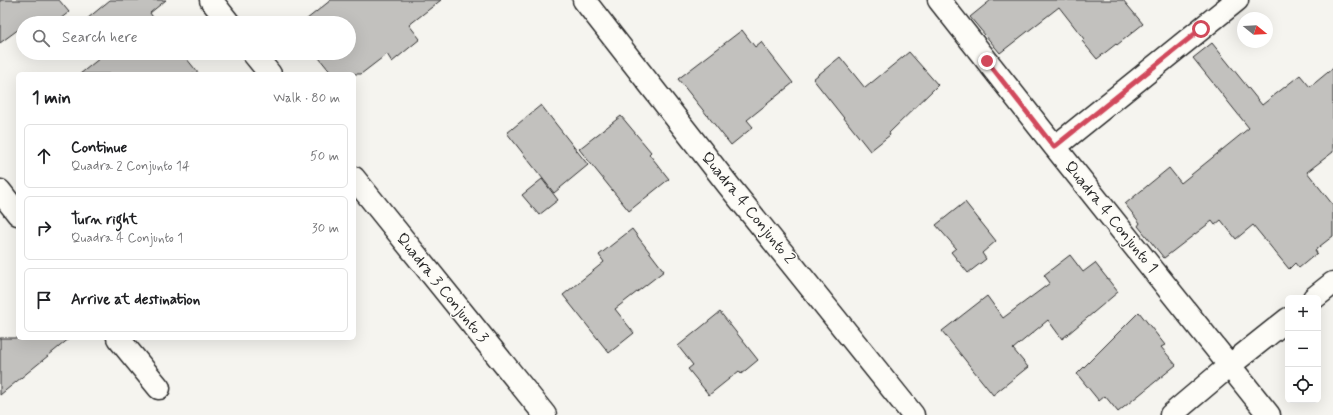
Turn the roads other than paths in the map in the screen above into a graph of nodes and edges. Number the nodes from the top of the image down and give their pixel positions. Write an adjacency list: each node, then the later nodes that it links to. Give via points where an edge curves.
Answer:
1 (211, 0): 5 (street)
2 (584, 0): 19 (street, Quadra 4 Conjunto 2)
3 (939, 0): 8 (street, Quadra 4 Conjunto 1)
4 (1238, 0): 8 (street)
5 (224, 16)
6 (259, 60): 7 (street)
7 (268, 72)
8 (1054, 147): 16 (street, Quadra 4 Conjunto 1)
9 (356, 180): 18 (street, Quadra 3 Conjunto 3)
10 (0, 192): 11 (street)
11 (16, 212)
12 (1333, 283): 13 (street)
13 (1318, 295)
14 (1285, 321): 16 (street)
15 (120, 340): 17 (street)
16 (1229, 366): 20 (street); 21 (street, Quadra 4 Conjunto 1)
17 (159, 388)
18 (545, 415)
19 (913, 415)
20 (1171, 415)
21 (1269, 415)

